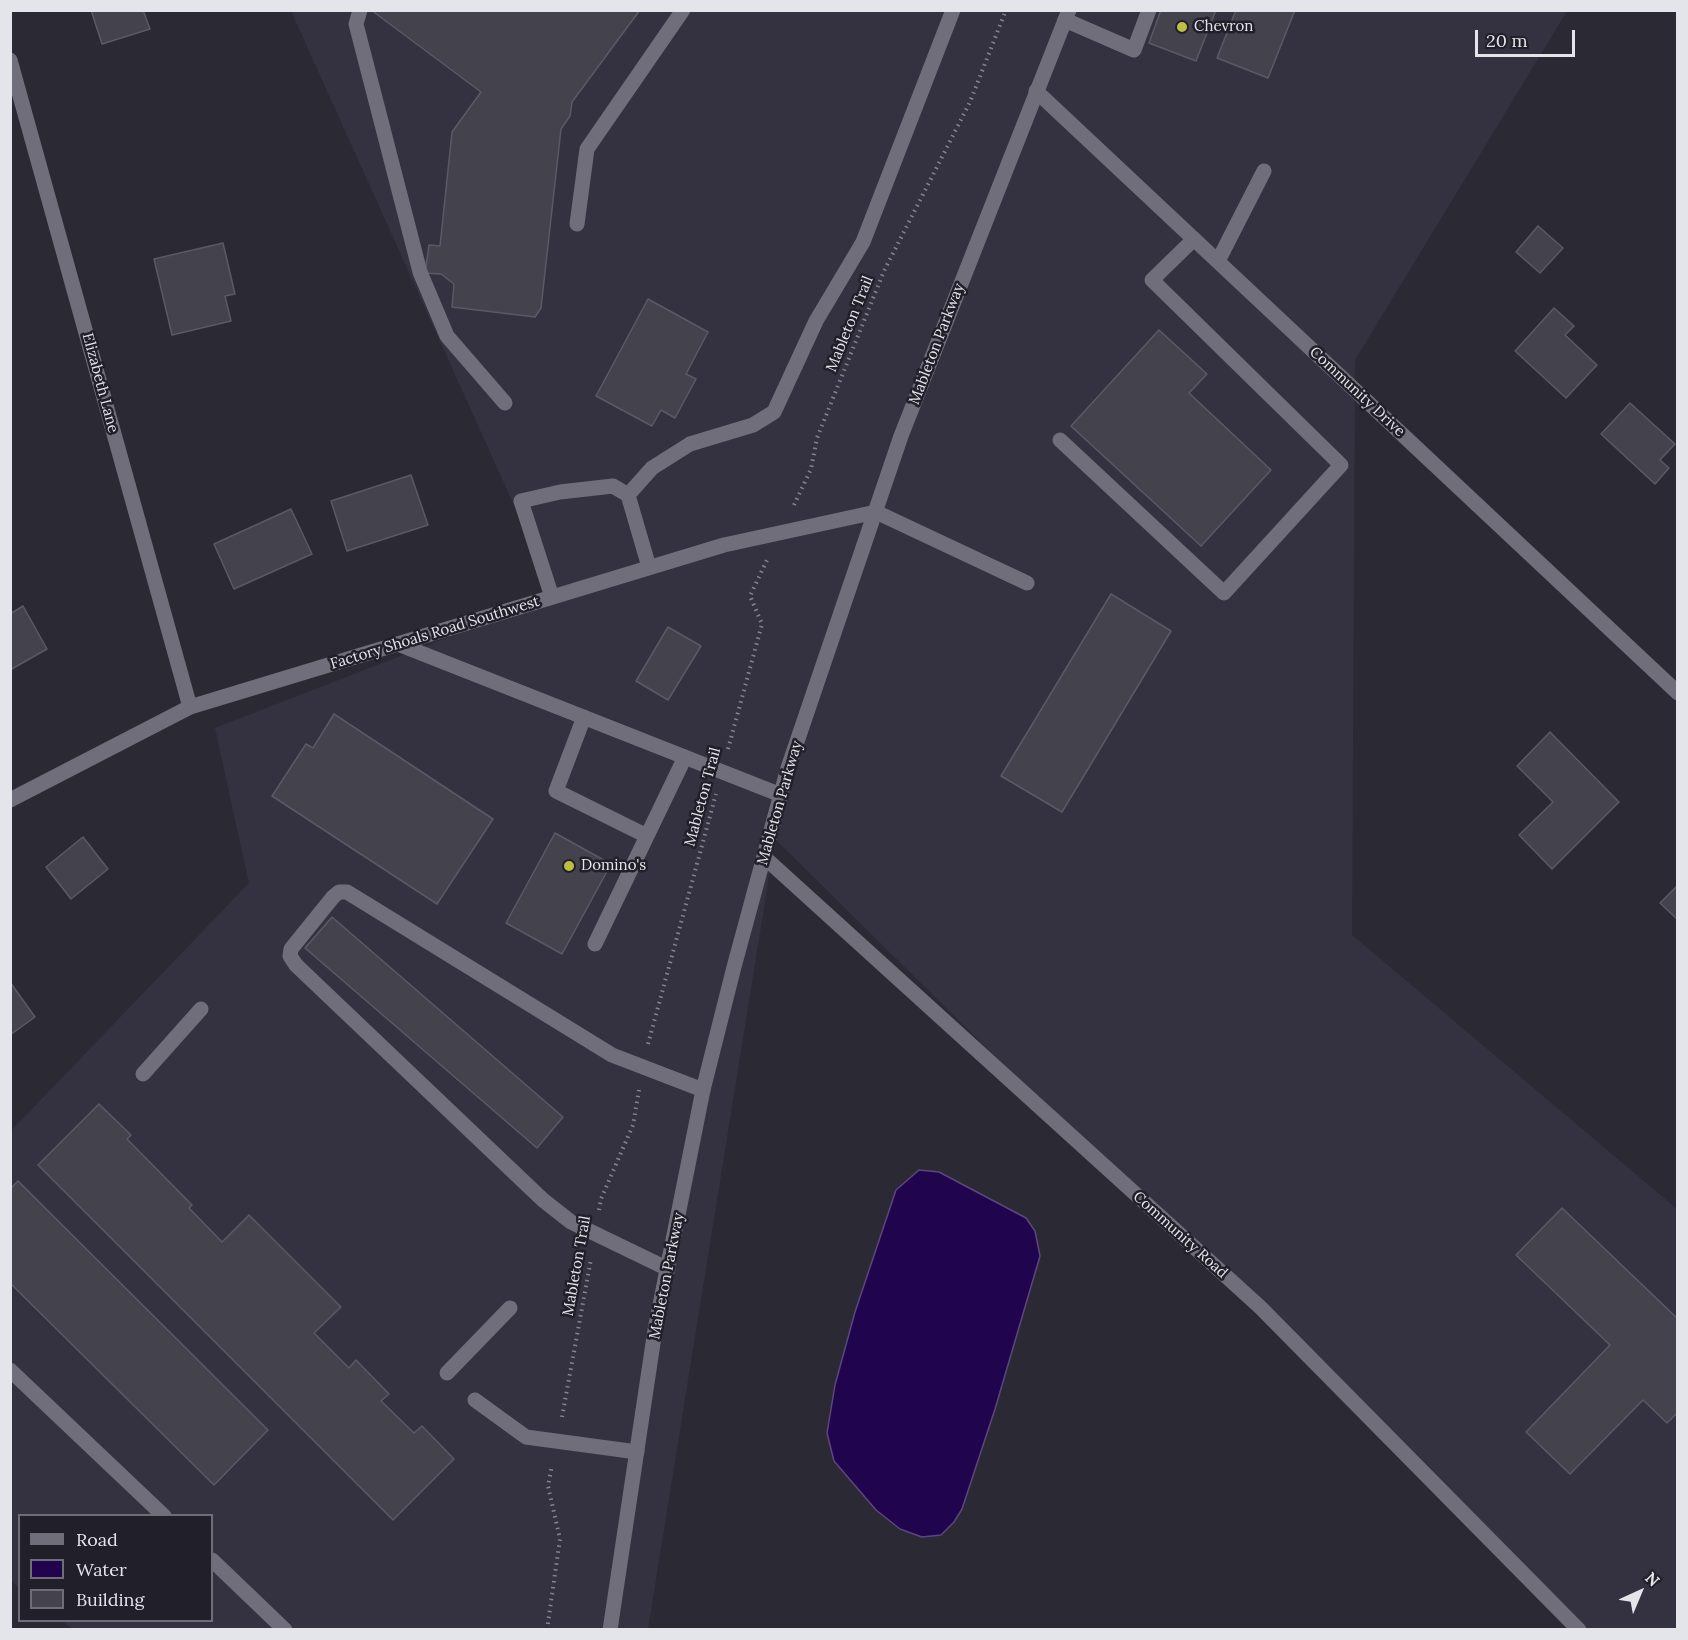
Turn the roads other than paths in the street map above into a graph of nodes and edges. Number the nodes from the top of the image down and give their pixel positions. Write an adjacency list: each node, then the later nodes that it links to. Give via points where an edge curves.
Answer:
1 (360, 10): 12 (street, via 356,24 420,272 447,336)
2 (683, 10): 9 (street, via 587,149)
3 (953, 10): 14 (street, via 863,242 816,321 774,412 753,424 690,444 652,468)
4 (1149, 10): 5 (street, via 1134,50)
5 (1067, 15): 7 (street, Mableton Parkway)
6 (10, 60): 21 (street, Elizabeth Lane)
7 (1036, 91): 10 (street, Community Drive); 15 (street, Mableton Parkway, via 905,426)
8 (1264, 171): 11 (street)
9 (577, 224)
10 (1194, 239): 11 (street, Community Drive); 13 (street, via 1152,280 1341,465 1224,593)
11 (1218, 261): 20 (street, Community Drive)
12 (505, 403)
13 (1060, 440)
14 (627, 495): 16 (street); 18 (street, via 613,486 521,501)
15 (876, 512): 16 (street, Factory Shoals Road Southwest, via 724,545); 17 (street); 24 (street, Mableton Parkway)
16 (650, 567): 18 (street, Factory Shoals Road Southwest)
17 (1027, 583)
18 (552, 597): 19 (street, Factory Shoals Road Southwest)
19 (398, 644): 21 (street, Factory Shoals Road Southwest); 22 (street)
20 (1677, 693)
21 (190, 707): 25 (street, Factory Shoals Road Southwest)
22 (584, 717): 23 (street); 26 (street, via 556,791)
23 (685, 757): 24 (street); 26 (street)
24 (781, 795): 27 (street, Mableton Parkway)
25 (10, 800)
26 (647, 836): 28 (street)
27 (764, 857): 31 (street, Mableton Parkway); 42 (street, Community Road, via 1260,1307)
28 (595, 944)
29 (201, 1009): 30 (street)
30 (143, 1074)
31 (703, 1090): 32 (street, Mableton Parkway); 32 (street, via 612,1055 347,892 333,897 291,948 290,956 296,965 543,1200 571,1222)
32 (668, 1269): 37 (street, Mableton Parkway)
33 (510, 1308): 35 (street)
34 (10, 1370): 38 (street)
35 (447, 1373)
36 (475, 1400): 37 (street, via 526,1437)
37 (637, 1452): 41 (street, Mableton Parkway)
38 (163, 1514)
39 (213, 1561): 40 (street)
40 (285, 1629)
41 (610, 1629)
42 (1579, 1629)

